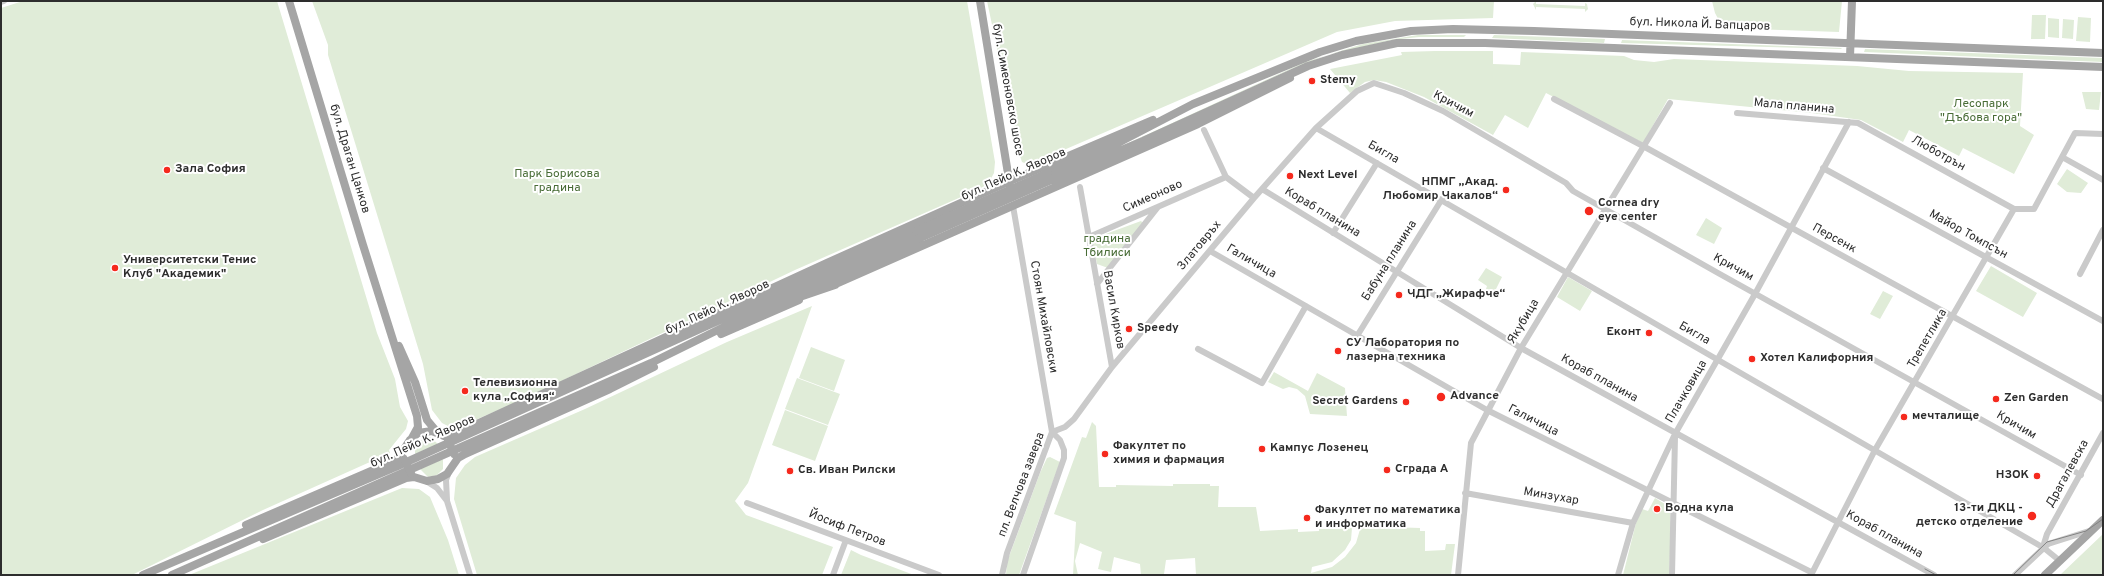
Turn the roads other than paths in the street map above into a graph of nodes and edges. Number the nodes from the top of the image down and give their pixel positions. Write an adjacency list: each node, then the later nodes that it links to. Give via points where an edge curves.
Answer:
1 (4, 1): 5 (street)
2 (289, 1): 54 (main road, бул. Драган Цанков)
3 (980, 1): 28 (main road, бул. Симеоновско шосе)
4 (1852, 1): 6 (main road)
5 (1, 2)
6 (1851, 43): 7 (main road, бул. Никола Й. Вапцаров); 8 (main road); 9 (main road, бул. Никола Й. Вапцаров, via 1534,31 1430,30 1356,41)
7 (2103, 53)
8 (1850, 57): 10 (main road, бул. Пейо К. Яворов, via 1424,42 1381,46); 11 (main road)
9 (1301, 60): 15 (main road, бул. Пейо К. Яворов)
10 (1308, 66): 25 (main road, бул. Пейо К. Яворов, via 1143,141); 33 (main road, via 1280,84 1218,115)
11 (2103, 67)
12 (1374, 83): 18 (street, Златовръх, via 1357,91); 35 (street, Кричим, via 1404,93 1443,111)
13 (1554, 99): 21 (street, Персенк)
14 (1670, 103): 21 (street, Якубица)
15 (1193, 104): 25 (main road, бул. Пейо К. Яворов); 28 (main road)
16 (1737, 113): 17 (street, Мала планина)
17 (1849, 122): 24 (street, Плачковица); 36 (street, Люботрън, via 1860,124)
18 (1316, 128): 23 (street, Бигла); 30 (street, Златовръх)
19 (1204, 130): 26 (street)
20 (2103, 134): 22 (street, via 2075,133)
21 (1643, 146): 35 (street, Якубица); 37 (street, Персенк)
22 (2062, 157): 27 (street); 36 (street, via 2034,210)
23 (1377, 163): 32 (street, Бигла); 39 (street)
24 (1823, 168): 37 (street, Плачковица); 42 (street, Майор Томпсън)
25 (1049, 176): 51 (main road, бул. Пейо К. Яворов, bridge)
26 (1226, 177): 31 (street); 34 (street, Симеоново)
27 (2103, 180)
28 (1010, 181): 33 (main road, бул. Симеоновско шосе); 43 (main road)
29 (1080, 186): 40 (street, Васил Кирков)
30 (1262, 189): 31 (street, Златовръх); 39 (street, Кораб планина)
31 (1254, 198): 41 (street, Златовръх)
32 (1442, 199): 44 (street, Бабуна планина); 45 (street, Бигла)
33 (1013, 206): 48 (main road); 65 (street, Стоян Михайловски)
34 (1159, 206): 40 (street, Симеоново); 47 (street)
35 (1606, 208): 45 (street, Якубица); 49 (street, Кричим)
36 (2014, 209): 42 (street, Трепетлика)
37 (1791, 228): 49 (street, Плачковица); 52 (street, Персенк)
38 (2103, 230): 46 (street)
39 (1333, 233): 44 (street, Кораб планина)
40 (1089, 237): 47 (street, Васил Кирков)
41 (1210, 251): 50 (street, Галичица); 61 (street, Златовръх)
42 (1987, 258): 52 (street, Трепетлика); 53 (street, Майор Томпсън)
43 (827, 263): 51 (main road); 55 (main road)
44 (1396, 272): 56 (street, Бабуна планина); 58 (street, Кораб планина)
45 (1567, 272): 58 (street, Якубица); 60 (street, Бигла)
46 (2080, 274)
47 (1097, 284): 61 (street, Васил Кирков)
48 (835, 285): 51 (main road); 57 (main road)
49 (1755, 294): 60 (street, Плачковица); 62 (street, Кричим)
50 (1306, 306): 56 (street, Галичица); 59 (street, via 1262,383)
51 (744, 313): 55 (main road); 57 (main road); 84 (main road, бул. Пейо К. Яворов, via 400,465); 86 (main road, бул. Пейо К. Яворов, via 650,363)
52 (1953, 317): 62 (street, Трепетлика); 63 (street, Персенк)
53 (2103, 321)
54 (388, 324): 66 (main road, бул. Драган Цанков, via 407,362 427,420); 69 (main road, бул. Драган Цанков, via 417,416 418,427)
55 (683, 330): 66 (main road, via 453,435)
56 (1358, 336): 64 (street, Галичица)
57 (691, 347): 71 (main road, via 610,389 461,456)
58 (1520, 348): 64 (street, Якубица); 68 (street, Кораб планина)
59 (1198, 349)
60 (1718, 360): 68 (street, Плачковица); 70 (street, Бигла)
61 (1112, 367): 65 (street, Златовръх, via 1074,419 1065,427)
62 (1916, 382): 70 (street, Трепетлика); 72 (street, Кричим)
63 (2103, 399)
64 (1487, 410): 74 (street, Галичица); 75 (street, Якубица, via 1471,443)
65 (1052, 432): 94 (street, пл. Велчова завера, via 1007,553); 95 (street, пл. Велчова завера, via 1060,440 1064,458)
66 (439, 433): 69 (main road, via 423,432); 71 (main road, bridge, via 448,440 454,454)
67 (2103, 433): 72 (street, Драгалевска)
68 (1675, 434): 74 (street, Плачковица); 78 (street); 80 (street, Кораб планина)
69 (409, 441): 73 (main road, bridge, via 404,459 411,473); 84 (main road, via 400,456 392,462 270,514 223,536)
70 (1875, 450): 80 (street, Трепетлика); 85 (street, Бигла)
71 (451, 468): 73 (main road, via 438,479); 76 (street, via 446,480)
72 (2081, 475): 85 (street, Драгалевска, via 2047,534)
73 (421, 479): 76 (street, via 437,488); 86 (main road, via 411,477 399,481 299,525 232,552)
74 (1648, 491): 78 (street, Галичица); 81 (street, Плачковица)
75 (1465, 492): 81 (street, Минзухар); 96 (street, Якубица)
76 (447, 501): 91 (street)
77 (747, 503): 83 (street, Йосиф Петров)
78 (1674, 504): 88 (street, Галичица); 98 (street)
79 (2103, 520): 82 (main road)
80 (1837, 521): 88 (street, Трепетлика); 99 (street, Кораб планина)
81 (1633, 523): 97 (street, Плачковица)
82 (2092, 530): 85 (street, via 2055,540); 87 (main road)
83 (846, 540): 92 (street); 93 (street, Йосиф Петров)
84 (209, 546): 89 (main road, бул. Пейо К. Яворов)
85 (2043, 547): 87 (street, Бигла); 100 (street)
86 (213, 556): 90 (main road, бул. Пейо К. Яворов)
87 (2060, 561): 101 (main road)
88 (1811, 574)
89 (144, 575)
90 (172, 575)
91 (470, 575)
92 (833, 575)
93 (939, 575)
94 (1002, 575)
95 (1023, 575)
96 (1458, 575)
97 (1618, 575)
98 (1672, 575)
99 (1934, 575)
100 (2015, 575)
101 (2045, 575)

